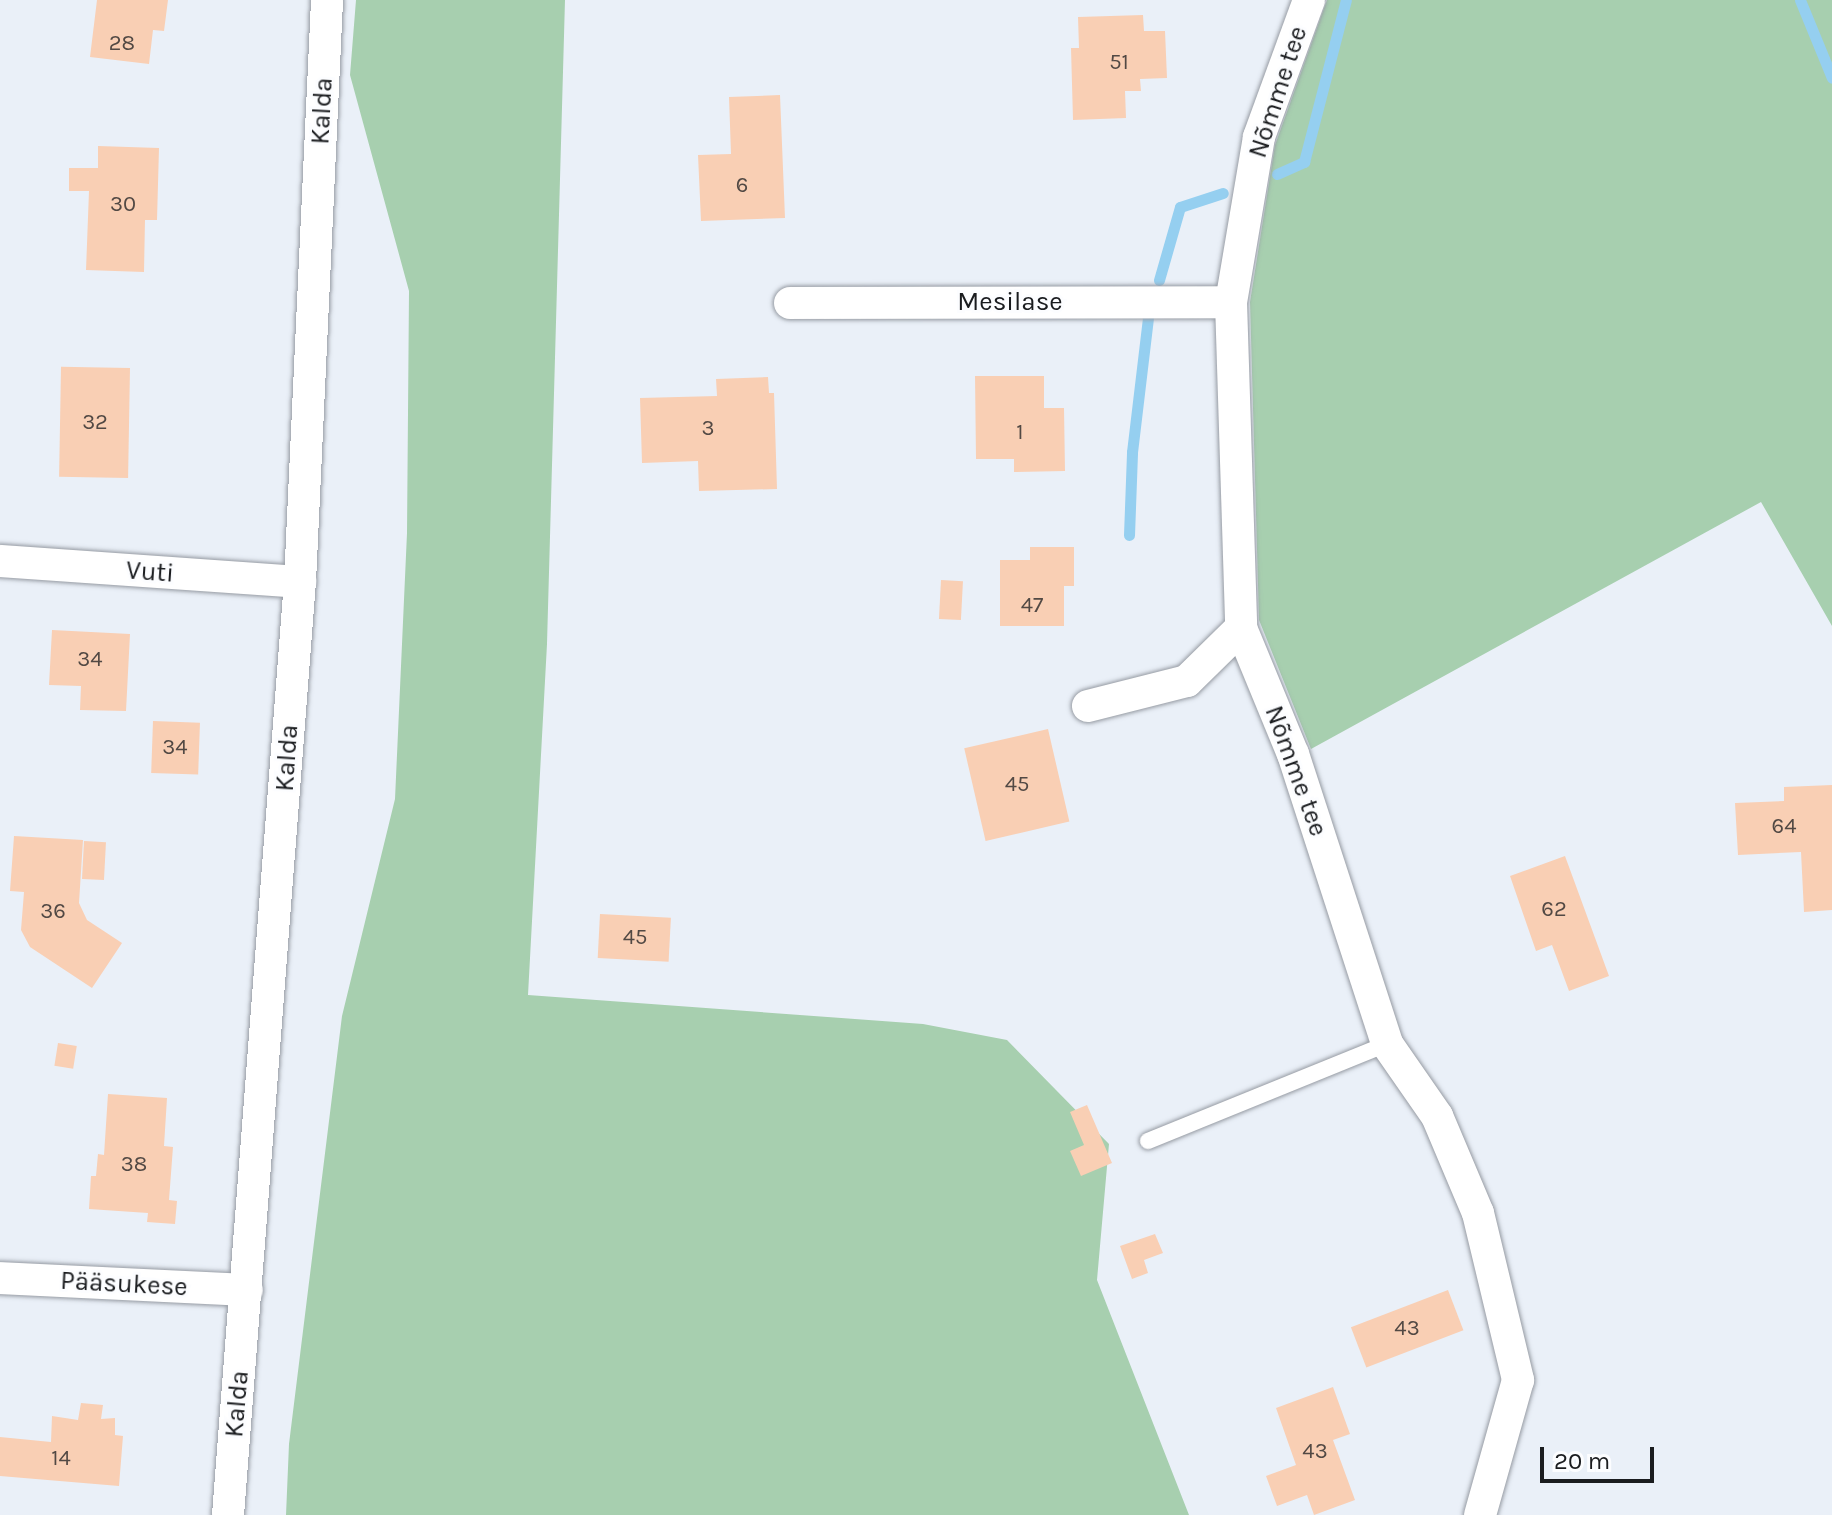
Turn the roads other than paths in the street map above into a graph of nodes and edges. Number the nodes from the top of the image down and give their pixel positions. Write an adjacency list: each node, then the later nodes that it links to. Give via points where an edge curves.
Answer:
1 (327, 0): 6 (street, Kalda)
2 (1309, 0): 3 (street, Nõmme tee, via 1259,137)
3 (1231, 302): 4 (street, Mesilase); 7 (street, Nõmme tee)
4 (790, 303)
5 (0, 561): 6 (street, Vuti)
6 (300, 582): 12 (street, Kalda)
7 (1241, 628): 8 (street, via 1187,681); 9 (street, Nõmme tee, via 1293,754)
8 (1088, 706)
9 (1387, 1044): 10 (lane); 14 (street, Nõmme tee, via 1437,1116 1478,1213 1518,1380)
10 (1148, 1141)
11 (0, 1278): 12 (street, Pääsukese)
12 (247, 1290): 13 (street, Kalda)
13 (228, 1515)
14 (1480, 1515)

